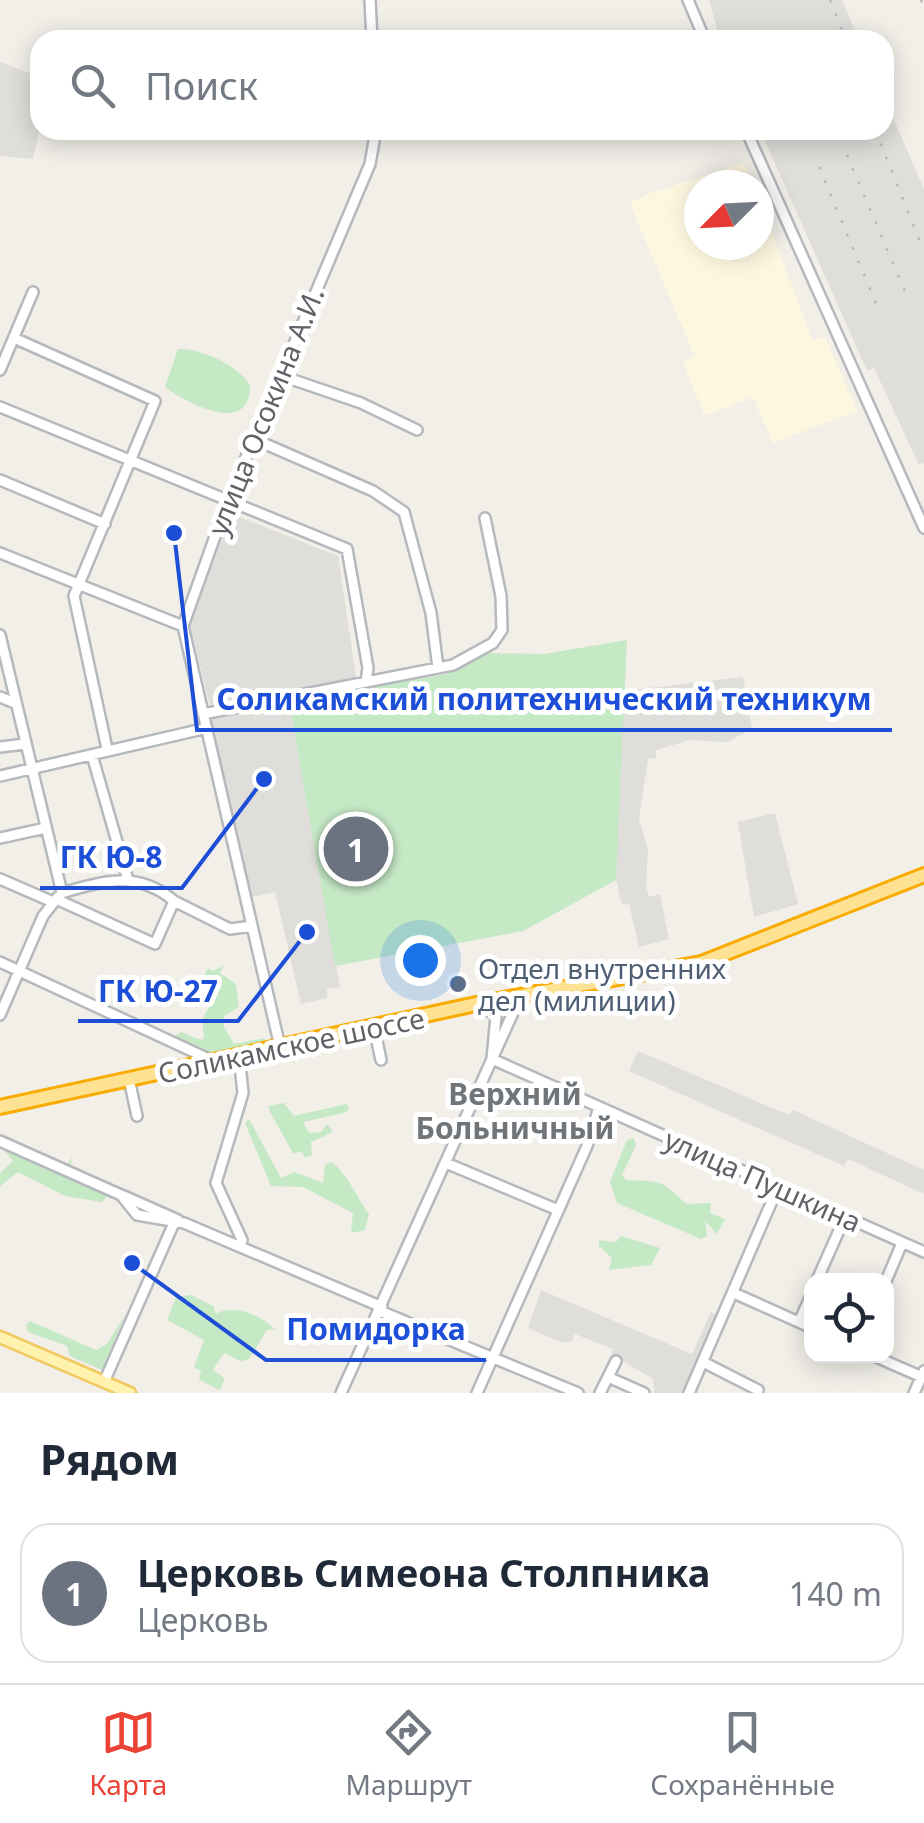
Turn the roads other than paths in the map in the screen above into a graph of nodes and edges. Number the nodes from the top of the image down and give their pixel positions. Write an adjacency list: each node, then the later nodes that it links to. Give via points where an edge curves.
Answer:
1 (370, 0): 3 (street)
2 (688, 0): 4 (street)
3 (372, 30)
4 (701, 30)
5 (374, 140): 10 (street, улица Осокина А.И., via 367,173)
6 (750, 140): 19 (street)
7 (33, 292): 8 (street)
8 (14, 338): 9 (street); 14 (street, via 155,401)
9 (0, 370)
10 (279, 374): 12 (street); 13 (street, улица Осокина А.И.)
11 (0, 407): 14 (street)
12 (417, 430)
13 (254, 439): 16 (street, улица Осокина А.И.); 24 (street, via 373,491 404,512)
14 (132, 461): 16 (street); 18 (street)
15 (0, 480): 18 (street)
16 (228, 500): 22 (street, улица Осокина А.И.); 25 (street, via 347,549)
17 (485, 518): 24 (street, via 502,630 465,660)
18 (105, 524): 21 (street)
19 (924, 528)
20 (0, 553): 21 (street)
21 (81, 586): 22 (street); 32 (street, via 74,603)
22 (183, 626): 28 (street)
23 (0, 635): 27 (street)
24 (438, 668): 25 (street)
25 (366, 681): 28 (street)
26 (0, 697): 27 (street)
27 (15, 702): 30 (street)
28 (203, 714): 29 (street)
29 (206, 728): 32 (street); 43 (street)
30 (24, 744): 31 (street); 34 (street)
31 (0, 747)
32 (107, 750): 33 (street)
33 (92, 754): 34 (street); 40 (street)
34 (31, 767): 35 (street); 36 (street)
35 (0, 776)
36 (46, 828): 37 (street); 41 (street)
37 (0, 838)
38 (924, 876): 46 (highway, Соликамское шоссе, via 701,963)
39 (0, 879): 41 (street)
40 (128, 880): 41 (street, via 104,880); 42 (street)
41 (57, 898): 42 (street, via 155,944); 45 (street)
42 (174, 901): 43 (street, via 230,929)
43 (252, 926): 50 (street)
44 (0, 962): 45 (street)
45 (19, 970): 48 (street); 54 (street)
46 (520, 995): 47 (highway, Соликамское шоссе); 52 (street)
47 (476, 1004): 49 (highway, Соликамское шоссе); 52 (street, via 496,1016)
48 (0, 1015)
49 (374, 1027): 50 (highway, Соликамское шоссе); 53 (street)
50 (280, 1046): 51 (highway, Соликамское шоссе)
51 (239, 1056): 54 (highway, Соликамское шоссе); 66 (street, via 243,1093 216,1189)
52 (492, 1059): 57 (street, улица Пушкина); 60 (street)
53 (381, 1060)
54 (214, 1061): 55 (highway, Соликамское шоссе)
55 (130, 1079): 56 (highway, Соликамское шоссе); 58 (street)
56 (0, 1107)
57 (599, 1107): 61 (street, улица Пушкина); 62 (street)
58 (136, 1116)
59 (0, 1142): 64 (street, via 121,1194 131,1212)
60 (446, 1163): 62 (street); 71 (street)
61 (778, 1187): 63 (street, улица Пушкина); 70 (street)
62 (558, 1210): 76 (street)
63 (845, 1217): 65 (street, улица Пушкина); 68 (street)
64 (180, 1223): 66 (street); 82 (street)
65 (902, 1243): 67 (street, улица Пушкина); 69 (street)
66 (240, 1246): 71 (street)
67 (924, 1252)
68 (820, 1273)
69 (889, 1273)
70 (736, 1294): 73 (street); 78 (street)
71 (381, 1309): 76 (street); 86 (street)
72 (804, 1311): 73 (street)
73 (799, 1322): 74 (street)
74 (804, 1324)
75 (0, 1338): 82 (main road)
76 (493, 1359): 84 (street); 87 (street)
77 (616, 1362): 81 (street)
78 (703, 1362): 83 (street); 90 (street)
79 (892, 1363): 80 (street)
80 (923, 1375): 91 (street)
81 (608, 1377): 88 (street); 89 (street)
82 (104, 1382): 85 (main road)
83 (758, 1390)
84 (571, 1392)
85 (130, 1393)
86 (341, 1393)
87 (477, 1393)
88 (600, 1393)
89 (644, 1393)
90 (689, 1393)
91 (914, 1393)

